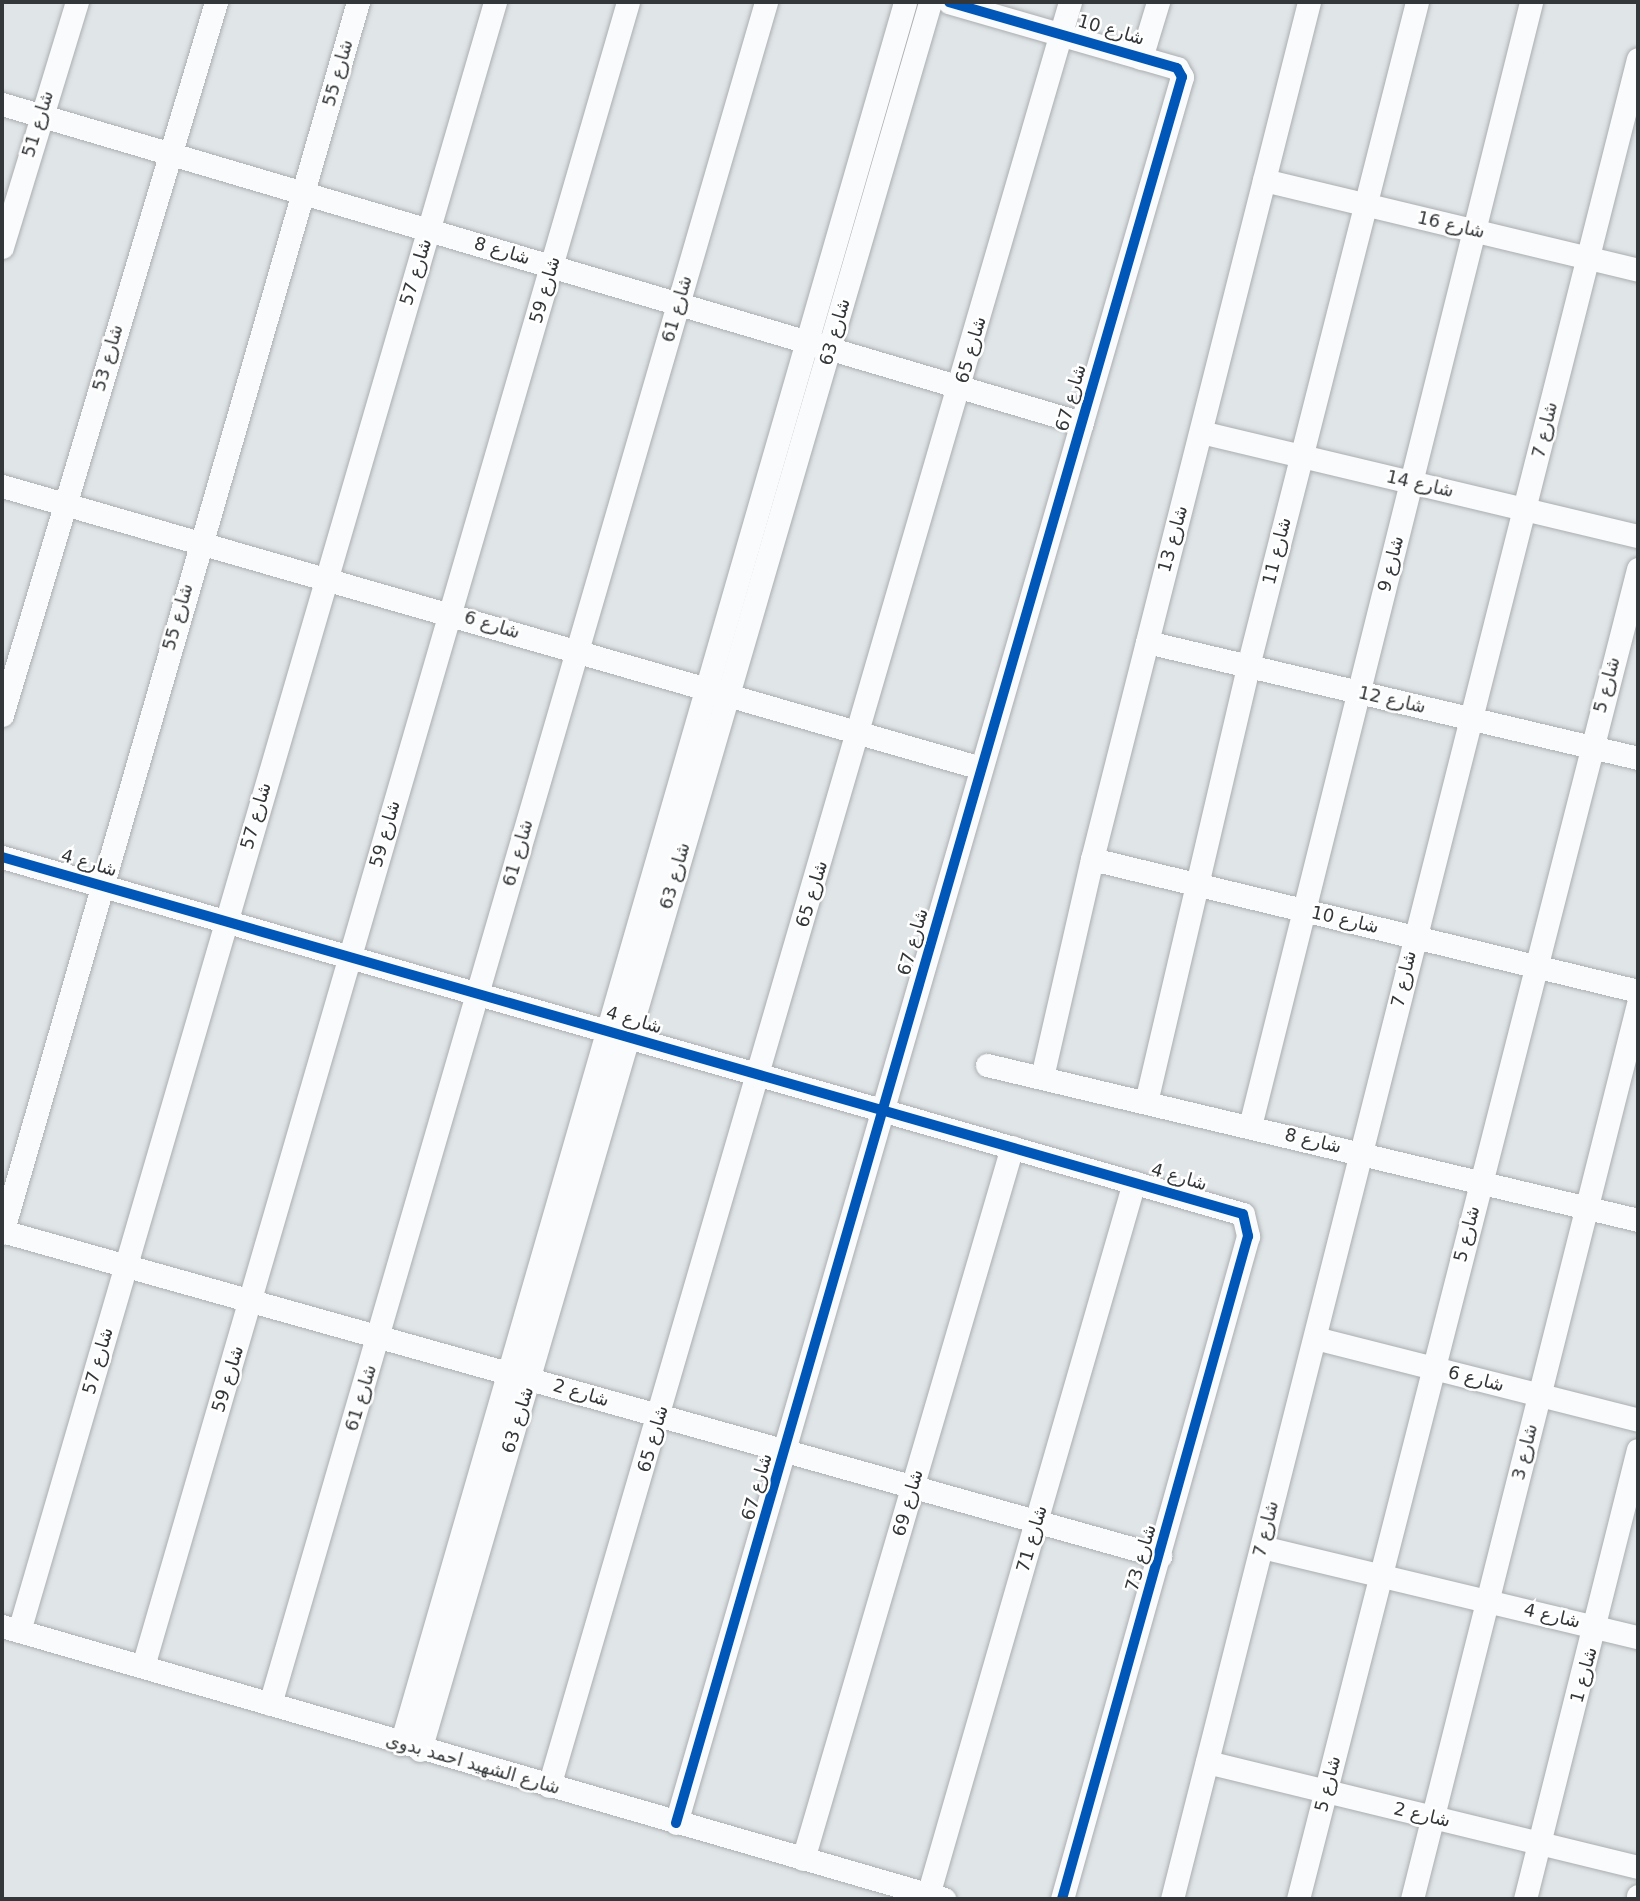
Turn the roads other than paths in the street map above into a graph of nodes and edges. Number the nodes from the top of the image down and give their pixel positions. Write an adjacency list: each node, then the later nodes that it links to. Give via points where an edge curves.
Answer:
1 (77, 2): 20 (street, شارع 51)
2 (216, 2): 21 (street, شارع 53)
3 (358, 2): 23 (street, شارع 55)
4 (495, 2): 25 (street, شارع 57)
5 (628, 2): 29 (street, شارع 59)
6 (766, 2): 31 (street, شارع 61)
7 (905, 2): 32 (street, شارع 63)
8 (930, 2): 33 (street, شارع 63)
9 (949, 2): 15 (street, شارع 10)
10 (1070, 2): 15 (street, شارع 65)
11 (1158, 2): 16 (street)
12 (1309, 2): 22 (street, شارع 13)
13 (1417, 2): 24 (street, شارع 11)
14 (1531, 2): 26 (street, شارع 9)
15 (1061, 34): 16 (street, شارع 10); 34 (street, شارع 65)
16 (1142, 58): 18 (street, شارع 10)
17 (1638, 59): 28 (street, شارع 7)
18 (1181, 71): 35 (street, شارع 67)
19 (2, 104): 20 (street, شارع 8)
20 (40, 116): 21 (street, شارع 8); 27 (street, شارع 51)
21 (168, 154): 23 (street, شارع 8); 40 (street, شارع 53)
22 (1264, 180): 24 (street, شارع 16); 36 (street, شارع 13)
23 (303, 192): 25 (street, شارع 8); 43 (street, شارع 55)
24 (1364, 204): 26 (street, شارع 16); 37 (street, شارع 11)
25 (429, 230): 29 (street, شارع 8); 45 (street, شارع 57)
26 (1474, 231): 28 (street, شارع 16); 38 (street, شارع 9)
27 (2, 247)
28 (1589, 258): 30 (street, شارع 16); 41 (street, شارع 7)
29 (552, 265): 31 (street, شارع 8); 46 (street, شارع 59)
30 (1638, 270)
31 (679, 303): 32 (street, شارع 8); 48 (street, شارع 61)
32 (807, 342): 33 (street, شارع 8); 50 (street, شارع 63)
33 (830, 348): 34 (street, شارع 8); 50 (street, شارع 63)
34 (961, 386): 35 (street, شارع 8); 54 (street, شارع 65)
35 (1082, 423): 57 (street, شارع 67)
36 (1201, 432): 37 (street, شارع 14); 47 (street, شارع 13)
37 (1300, 456): 38 (street, شارع 14); 49 (street, شارع 11)
38 (1411, 482): 41 (street, شارع 14); 51 (street, شارع 9)
39 (2, 485): 40 (street, شارع 6)
40 (65, 503): 43 (street, شارع 6); 52 (street, شارع 53)
41 (1525, 509): 42 (street, شارع 14); 53 (street, شارع 7)
42 (1638, 536)
43 (200, 541): 45 (street, شارع 6); 60 (street, شارع 55)
44 (1638, 569): 55 (street, شارع 5)
45 (325, 577): 46 (street, شارع 6); 63 (street, شارع 57)
46 (449, 612): 48 (street, شارع 6); 65 (street, شارع 59)
47 (1146, 642): 49 (street, شارع 12); 59 (street, شارع 13)
48 (576, 650): 50 (street, شارع 6); 68 (street, شارع 61)
49 (1248, 666): 51 (street, شارع 12); 61 (street, شارع 11)
50 (717, 691): 54 (street, شارع 6); 70 (street, شارع 63)
51 (1359, 692): 53 (street, شارع 12); 62 (street, شارع 9)
52 (2, 715)
53 (1470, 718): 55 (street, شارع 12); 64 (street, شارع 7)
54 (860, 733): 57 (street, شارع 6); 72 (street, شارع 65)
55 (1591, 747): 56 (street, شارع 12); 66 (street, شارع 5)
56 (1638, 758)
57 (981, 768): 75 (street, شارع 67)
58 (2, 856): 60 (street, شارع 4)
59 (1092, 859): 61 (street, شارع 10); 73 (street, شارع 13)
60 (101, 884): 63 (street, شارع 4); 84 (street, شارع 55)
61 (1197, 884): 62 (street, شارع 10); 74 (street, شارع 11)
62 (1304, 910): 64 (street, شارع 10); 76 (street, شارع 9)
63 (225, 920): 65 (street, شارع 4); 85 (street, شارع 57)
64 (1414, 936): 66 (street, شارع 10); 78 (street, شارع 7)
65 (350, 956): 68 (street, شارع 4); 86 (street, شارع 59)
66 (1535, 966): 67 (street, شارع 10); 79 (street, شارع 5)
67 (1638, 991)
68 (477, 993): 70 (street, شارع 4); 87 (street, شارع 61)
69 (1638, 1004): 81 (street, شارع 3)
70 (618, 1033): 72 (street, شارع 4); 90 (street, شارع 63); 91 (street, شارع 63)
71 (987, 1065): 73 (street, شارع 8)
72 (758, 1074): 75 (street, شارع 4); 93 (street, شارع 65)
73 (1042, 1077): 74 (street, شارع 8)
74 (1146, 1102): 76 (street, شارع 8)
75 (883, 1110): 77 (street, شارع 4); 96 (street, شارع 67)
76 (1250, 1126): 78 (street, شارع 8)
77 (1012, 1147): 80 (street, شارع 4); 97 (street, شارع 69)
78 (1364, 1153): 79 (street, شارع 8); 88 (street, شارع 7)
79 (1481, 1181): 81 (street, شارع 8); 89 (street, شارع 5)
80 (1134, 1182): 83 (street, شارع 4, via 1244,1214); 98 (street, شارع 71)
81 (1587, 1207): 82 (street, شارع 8); 92 (street, شارع 3)
82 (1638, 1220)
83 (1249, 1225): 100 (street, شارع 73)
84 (2, 1232): 85 (street, شارع 2)
85 (127, 1266): 86 (street, شارع 2); 104 (street, شارع 57)
86 (251, 1301): 87 (street, شارع 2); 107 (street, شارع 59)
87 (379, 1336): 90 (street, شارع 2); 108 (street, شارع 61)
88 (1315, 1338): 89 (street, شارع 6); 99 (street, شارع 7)
89 (1433, 1368): 92 (street, شارع 6); 101 (street, شارع 5)
90 (507, 1372): 91 (street, شارع 2); 106 (street, شارع 63)
91 (530, 1379): 93 (street, شارع 2); 106 (street, شارع 63)
92 (1539, 1395): 94 (street, شارع 6); 102 (street, شارع 3)
93 (660, 1415): 96 (street, شارع 2); 111 (street, شارع 65)
94 (1638, 1420)
95 (1638, 1450): 103 (street, شارع 1)
96 (786, 1451): 97 (street, شارع 2); 114 (street, شارع 67)
97 (914, 1486): 98 (street, شارع 2); 116 (street, شارع 69)
98 (1038, 1521): 100 (street, شارع 2); 118 (street, شارع 71)
99 (1262, 1547): 101 (street, شارع 4); 110 (street, شارع 7)
100 (1160, 1556): 119 (street, شارع 73)
101 (1381, 1575): 102 (street, شارع 4); 112 (street, شارع 5)
102 (1488, 1601): 103 (street, شارع 4); 113 (street, شارع 3)
103 (1597, 1627): 105 (street, شارع 4); 115 (street, شارع 1)
104 (10, 1629): 107 (street, شارع الشهيد احمد بدوى)
105 (1638, 1637)
106 (439, 1646): 109 (street, شارع 63)
107 (143, 1666): 108 (street, شارع الشهيد احمد بدوى)
108 (270, 1704): 109 (street, شارع الشهيد احمد بدوى)
109 (410, 1747): 111 (street, شارع الشهيد احمد بدوى)
110 (1207, 1762): 112 (street, شارع 2); 120 (street, شارع 7)
111 (550, 1786): 114 (street, شارع الشهيد احمد بدوى)
112 (1325, 1794): 113 (street, شارع 2); 121 (street, شارع 5)
113 (1433, 1818): 115 (street, شارع 2); 122 (street, شارع 3)
114 (676, 1823): 116 (street, شارع الشهيد احمد بدوى)
115 (1539, 1843): 117 (street, شارع 2); 123 (street, شارع 1)
116 (803, 1859): 118 (street, شارع الشهيد احمد بدوى)
117 (1638, 1867)
118 (936, 1897)
119 (1062, 1899)
120 (1171, 1899)
121 (1298, 1899)
122 (1412, 1899)
123 (1525, 1899)

